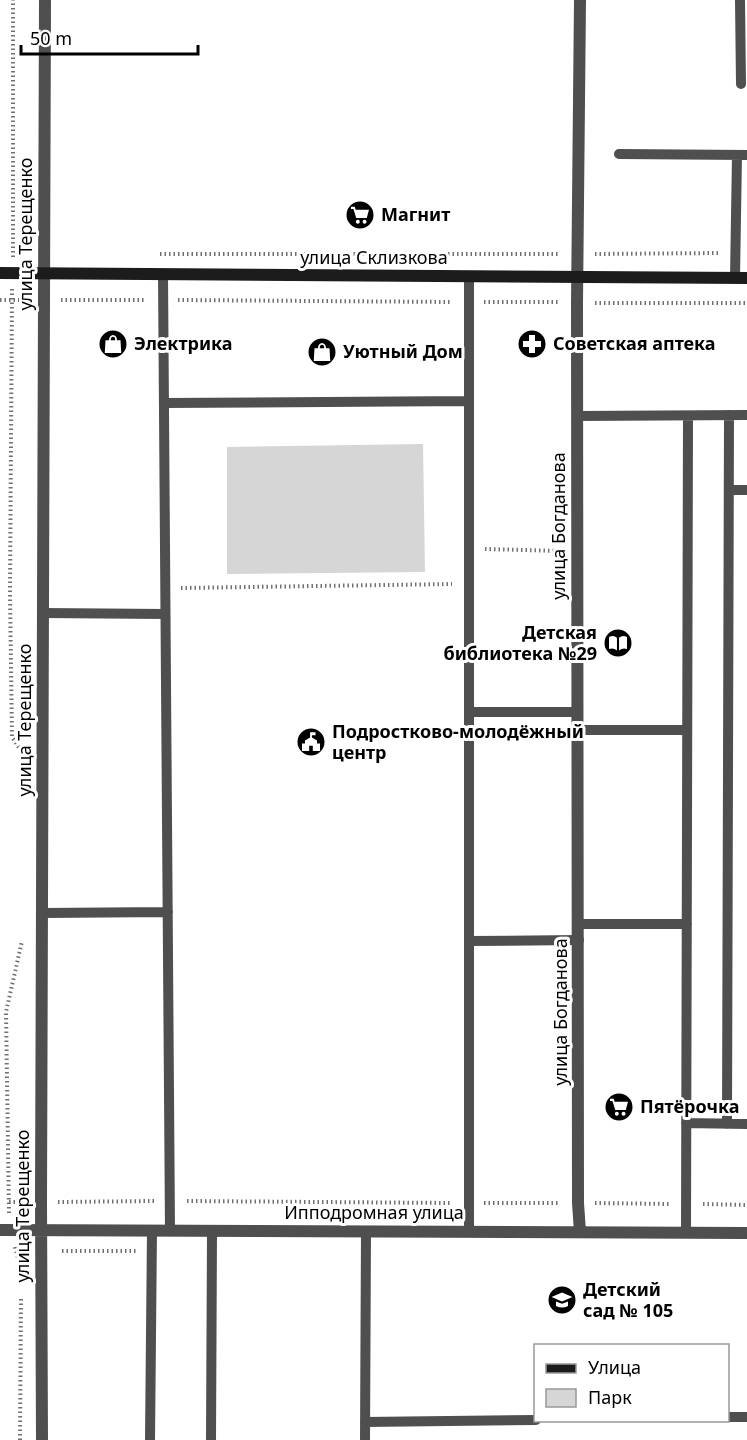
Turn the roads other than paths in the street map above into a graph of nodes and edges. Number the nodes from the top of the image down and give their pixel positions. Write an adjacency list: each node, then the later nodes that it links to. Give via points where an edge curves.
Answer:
1 (45, 0): 8 (street, улица Терещенко)
2 (580, 0): 11 (street, улица Богданова)
3 (740, 0): 4 (lane)
4 (741, 84)
5 (618, 154): 6 (lane)
6 (742, 155): 12 (lane, via 736,253)
7 (6, 273): 8 (street, улица Склизкова)
8 (43, 273): 9 (street, улица Склизкова); 21 (street, улица Терещенко)
9 (163, 274): 10 (street, улица Склизкова); 14 (lane)
10 (470, 276): 11 (street, улица Склизкова); 13 (lane)
11 (577, 277): 12 (street, улица Склизкова); 15 (street, улица Богданова)
12 (741, 278)
13 (470, 401): 14 (lane); 23 (lane)
14 (164, 403): 22 (lane)
15 (577, 416): 16 (lane); 24 (street, улица Богданова)
16 (688, 416): 17 (lane); 26 (lane)
17 (729, 416): 18 (lane); 19 (lane)
18 (747, 416)
19 (729, 490): 20 (lane); 34 (lane)
20 (747, 490)
21 (43, 614): 22 (lane); 28 (street, улица Терещенко)
22 (165, 614): 27 (lane)
23 (469, 712): 24 (lane); 32 (lane)
24 (578, 712): 25 (street, улица Богданова)
25 (578, 730): 26 (lane); 29 (street, улица Богданова)
26 (687, 730): 30 (lane)
27 (168, 912): 28 (lane); 39 (lane)
28 (42, 913): 36 (street, улица Терещенко)
29 (579, 924): 30 (lane); 31 (street, улица Богданова)
30 (687, 924): 33 (lane)
31 (579, 940): 32 (lane); 43 (street, улица Богданова)
32 (469, 941): 42 (lane)
33 (686, 1123): 34 (lane); 44 (lane)
34 (727, 1124): 35 (lane)
35 (747, 1124)
36 (41, 1229): 37 (street, Ипподромная улица); 38 (street, Ипподромная улица); 50 (street, улица Терещенко)
37 (4, 1230)
38 (152, 1230): 39 (street, Ипподромная улица); 51 (lane)
39 (170, 1230): 40 (street, Ипподромная улица)
40 (212, 1230): 41 (street, Ипподромная улица); 52 (lane)
41 (366, 1231): 42 (street, Ипподромная улица); 49 (lane)
42 (469, 1231): 43 (street, Ипподромная улица)
43 (580, 1232): 44 (street, Ипподромная улица)
44 (686, 1232): 45 (street, Ипподромная улица)
45 (747, 1233)
46 (729, 1417): 47 (lane)
47 (747, 1417)
48 (534, 1420): 49 (lane)
49 (365, 1422): 53 (lane)
50 (42, 1440)
51 (150, 1440)
52 (211, 1440)
53 (365, 1440)

